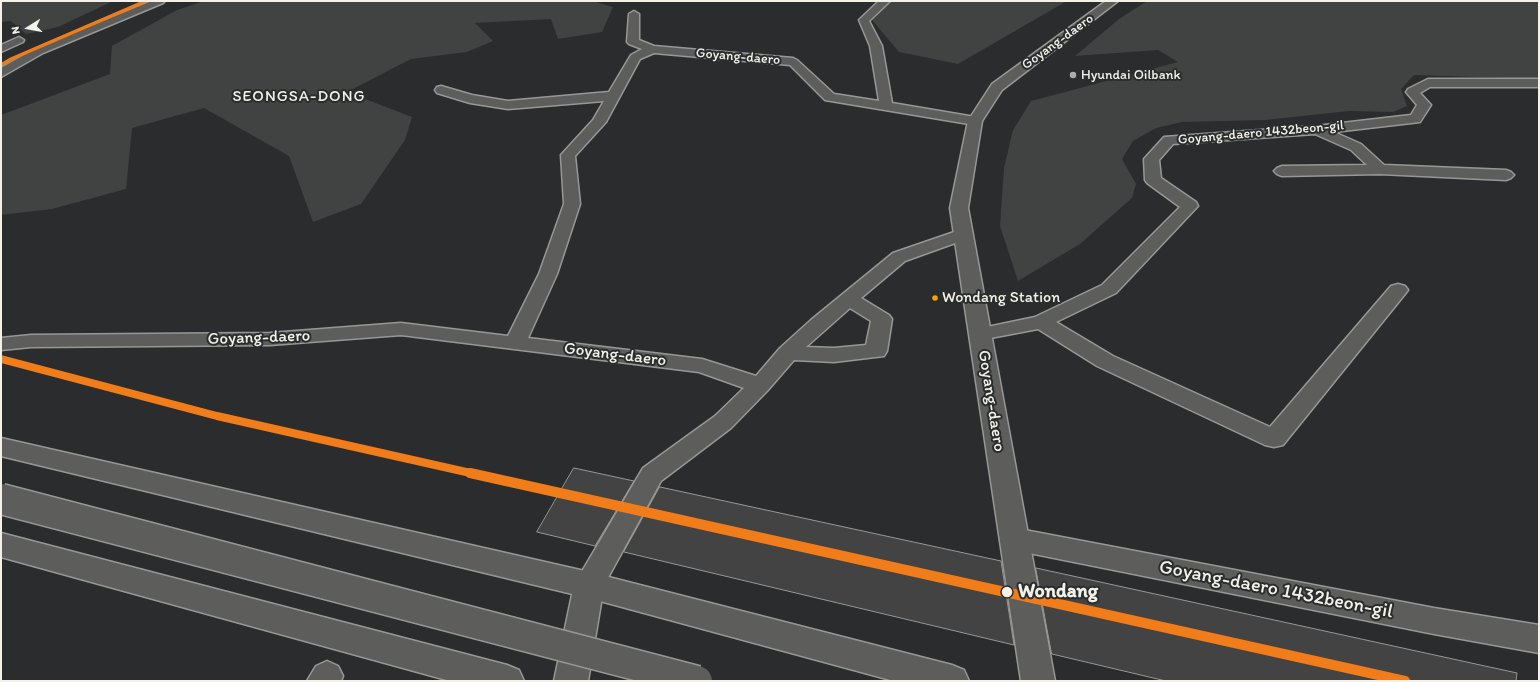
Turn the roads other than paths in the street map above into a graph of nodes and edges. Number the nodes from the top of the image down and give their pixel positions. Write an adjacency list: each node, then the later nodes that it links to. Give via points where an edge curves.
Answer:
1 (160, 1): 8 (street, via 39,51)
2 (885, 1): 12 (street, via 864,20 876,46)
3 (1114, 1): 13 (main road, Goyang-daero, via 997,87)
4 (634, 14): 7 (street, Goyang-daero, via 634,42)
5 (19, 40): 6 (street)
6 (1, 49)
7 (652, 49): 11 (street, via 635,58); 12 (street, Goyang-daero, via 793,62 830,97)
8 (1, 72)
9 (1539, 84): 14 (street, Goyang-daero 1432beon-gil, via 1428,83 1412,92 1424,104 1415,119)
10 (441, 90): 11 (street, via 470,99 508,105)
11 (613, 96): 23 (street, via 599,122 568,156 572,204 548,274)
12 (886, 107): 13 (street, Goyang-daero)
13 (975, 121): 18 (main road, Goyang-daero, via 959,208)
14 (1316, 130): 15 (street, via 1356,147); 21 (street, Goyang-daero 1432beon-gil, via 1169,140 1151,159 1153,180 1190,206 1109,289)
15 (1380, 169): 16 (street); 17 (street)
16 (1282, 171)
17 (1506, 175)
18 (963, 234): 20 (street, via 899,257); 22 (main road, Goyang-daero)
19 (1398, 290): 21 (street, via 1274,439 1105,361)
20 (849, 299): 25 (street); 25 (street, via 882,319 876,351 834,355)
21 (1041, 322): 22 (street, Goyang-daero 1432beon-gil)
22 (980, 334): 29 (main road, Goyang-daero)
23 (515, 342): 24 (street, Goyang-daero, via 401,329 270,339 31,341); 26 (street, Goyang-daero, via 702,366)
24 (1, 344)
25 (788, 353): 26 (street)
26 (760, 385): 31 (street, via 723,422 652,475)
27 (1, 447): 31 (main road)
28 (1, 498): 35 (main road, bridge)
29 (1014, 539): 32 (street, Goyang-daero 1432beon-gil); 37 (main road, Goyang-daero)
30 (1, 545): 33 (main road)
31 (589, 584): 34 (main road); 36 (main road)
32 (1539, 639)
33 (507, 681)
34 (571, 681)
35 (697, 681)
36 (952, 681)
37 (1038, 681)

